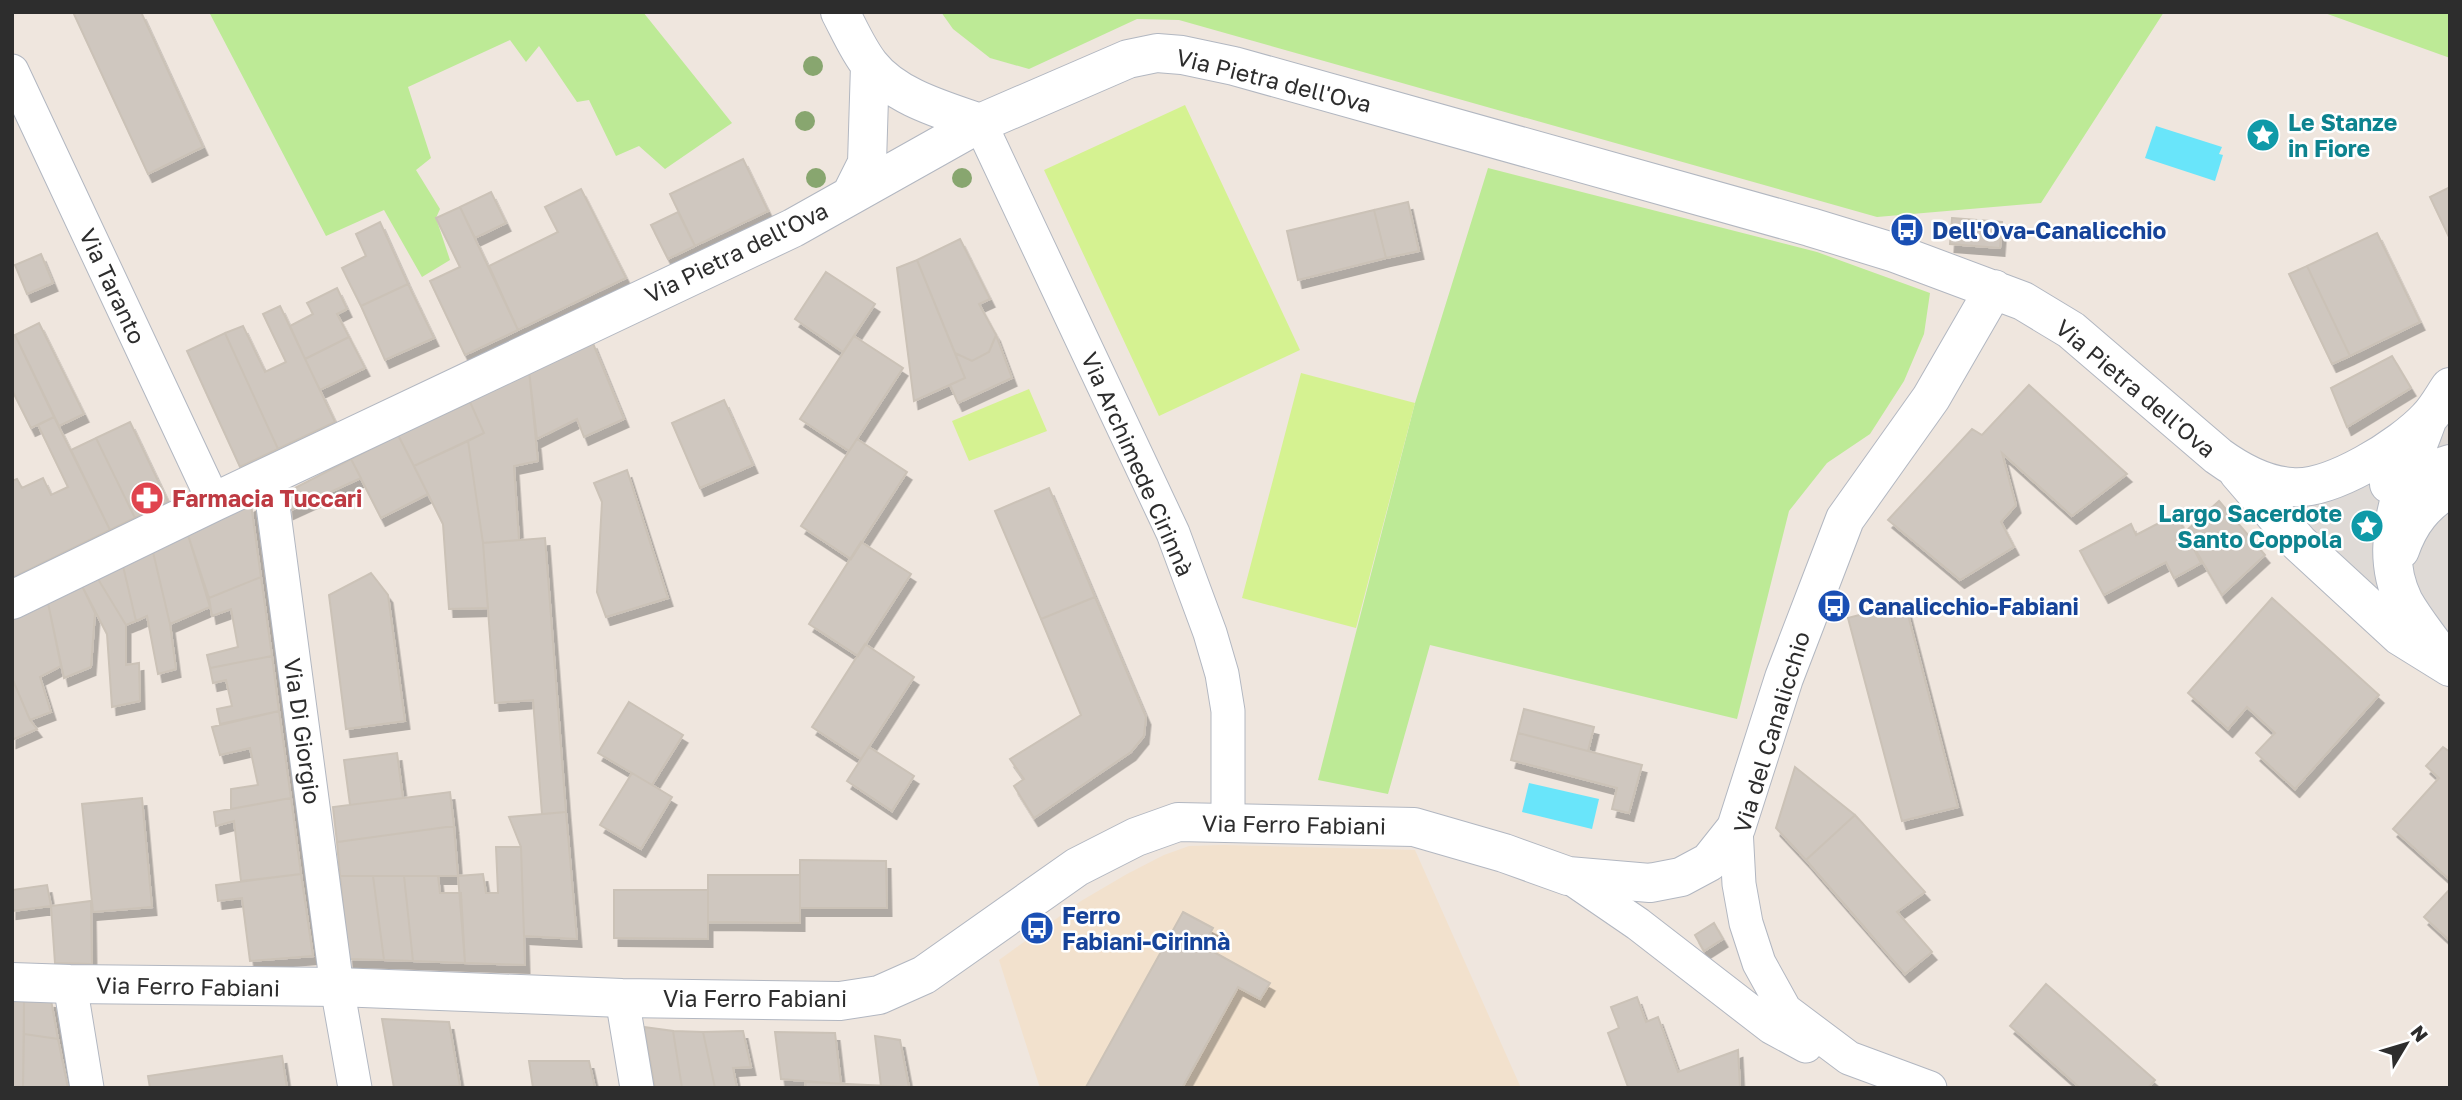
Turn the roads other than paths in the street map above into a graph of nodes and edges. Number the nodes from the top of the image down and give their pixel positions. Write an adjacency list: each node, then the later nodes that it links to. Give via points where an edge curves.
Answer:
1 (839, 12): 2 (main road)
2 (870, 65): 4 (main road, via 892,85 921,101); 5 (main road, via 867,163)
3 (12, 71): 14 (street, Via Taranto)
4 (980, 123): 5 (main road, Via Pietra dell'Ova); 6 (main road, Via Pietra dell'Ova, via 1129,59 1157,53 1182,55 1810,227); 18 (street, Via Archimede Cirinnà, via 1173,533 1210,633 1228,711)
5 (850, 194): 10 (main road, Via Pietra dell'Ova, via 793,228)
6 (1994, 289): 9 (main road, Via Pietra dell'Ova, via 2071,330); 19 (main road, Via del Canalicchio, via 1931,398 1845,519 1784,678)
7 (2444, 395): 11 (main road); 12 (main road, Via Pietra dell'Ova, via 2366,464)
8 (2450, 464): 11 (main road)
9 (2237, 470): 12 (main road, Via Pietra dell'Ova, via 2293,488); 17 (main road, via 2299,543 2400,636)
10 (269, 476): 14 (main road, Via Pietra dell'Ova); 23 (street, Via Di Giorgio)
11 (2406, 479): 12 (main road, via 2387,485); 15 (main road, via 2396,513)
12 (2328, 482)
13 (2450, 488): 15 (main road, via 2407,528)
14 (214, 502): 16 (main road, Via Pietra dell'Ova)
15 (2394, 566): 17 (main road, via 2404,602)
16 (12, 600)
17 (2450, 667)
18 (1228, 822): 20 (main road, Via Ferro Fabiani, via 1414,827); 24 (main road, Via Ferro Fabiani, via 1178,822 1136,837 1077,867 925,975 879,995 840,1001)
19 (1736, 828): 20 (main road, Via Ferro Fabiani, via 1709,862 1681,877 1650,883); 25 (street, Via del Canalicchio, via 1739,884 1759,963 1785,1010)
20 (1568, 876): 25 (street, via 1771,1027 1804,1045)
21 (12, 982): 22 (main road, Via Ferro Fabiani)
22 (70, 984): 23 (main road, Via Ferro Fabiani); 26 (street)
23 (337, 987): 24 (main road, Via Ferro Fabiani); 27 (street, Via Di Giorgio)
24 (622, 998): 28 (street)
25 (1849, 1058): 29 (street, Via del Canalicchio)
26 (88, 1088)
27 (355, 1088)
28 (637, 1088)
29 (1930, 1088)

